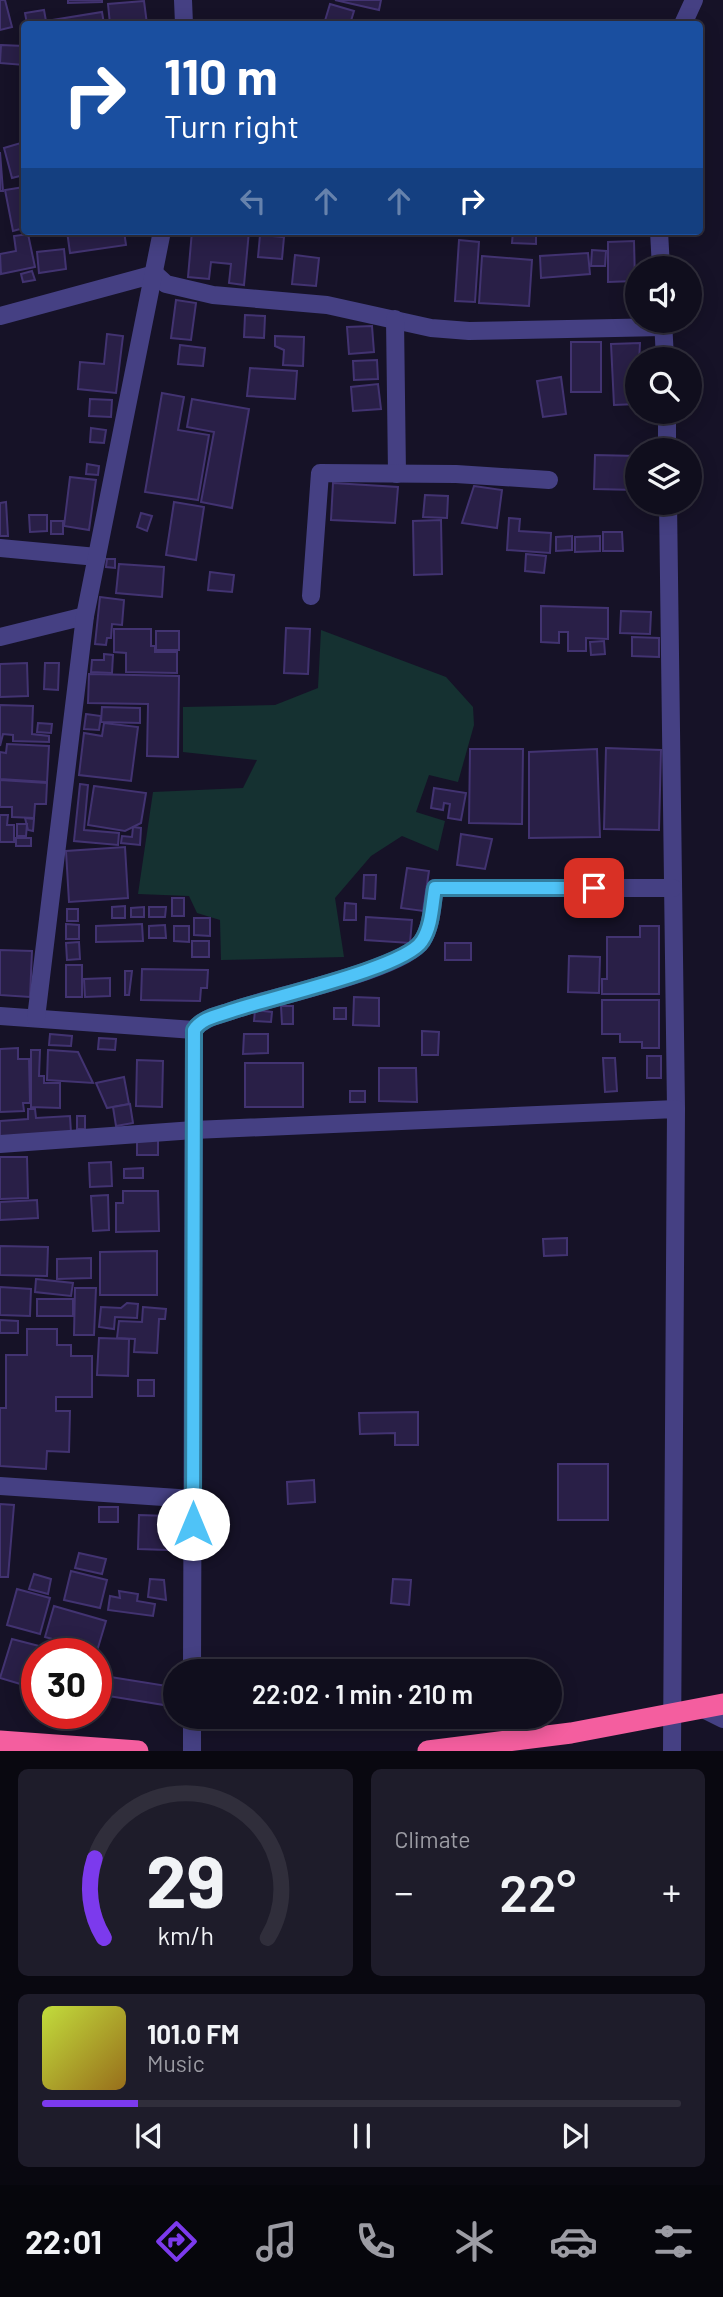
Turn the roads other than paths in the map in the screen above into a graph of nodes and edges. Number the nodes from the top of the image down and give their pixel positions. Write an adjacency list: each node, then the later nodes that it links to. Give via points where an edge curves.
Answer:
1 (183, 0): 3 (street)
2 (694, 0): 4 (street)
3 (184, 21)
4 (684, 21)
5 (161, 235): 8 (street)
6 (659, 235): 7 (street)
7 (660, 256)
8 (155, 274): 9 (street); 10 (street, via 166,284 213,295 327,305); 16 (street)
9 (0, 316)
10 (395, 319): 11 (street, via 469,331); 12 (street)
11 (625, 325)
12 (397, 474): 13 (street); 17 (street, via 320,473)
13 (549, 480)
14 (668, 515): 20 (street)
15 (0, 548): 16 (street)
16 (97, 557): 18 (street)
17 (311, 596)
18 (85, 616): 19 (street); 22 (street)
19 (0, 638)
20 (673, 888): 23 (street, via 435,888 422,942 394,961 253,1003 199,1022); 24 (street)
21 (0, 1016): 22 (street)
22 (36, 1017): 23 (street)
23 (194, 1030): 25 (street)
24 (676, 1109): 25 (street); 31 (street)
25 (194, 1130): 26 (street); 28 (street)
26 (0, 1144)
27 (0, 1486): 28 (street)
28 (193, 1499): 29 (street)
29 (192, 1659)
30 (713, 1707): 31 (highway); 32 (street)
31 (671, 1715): 37 (highway); 38 (street)
32 (723, 1719)
33 (192, 1729): 36 (street)
34 (0, 1741): 35 (highway)
35 (138, 1751)
36 (192, 1751)
37 (428, 1751)
38 (672, 1751)

